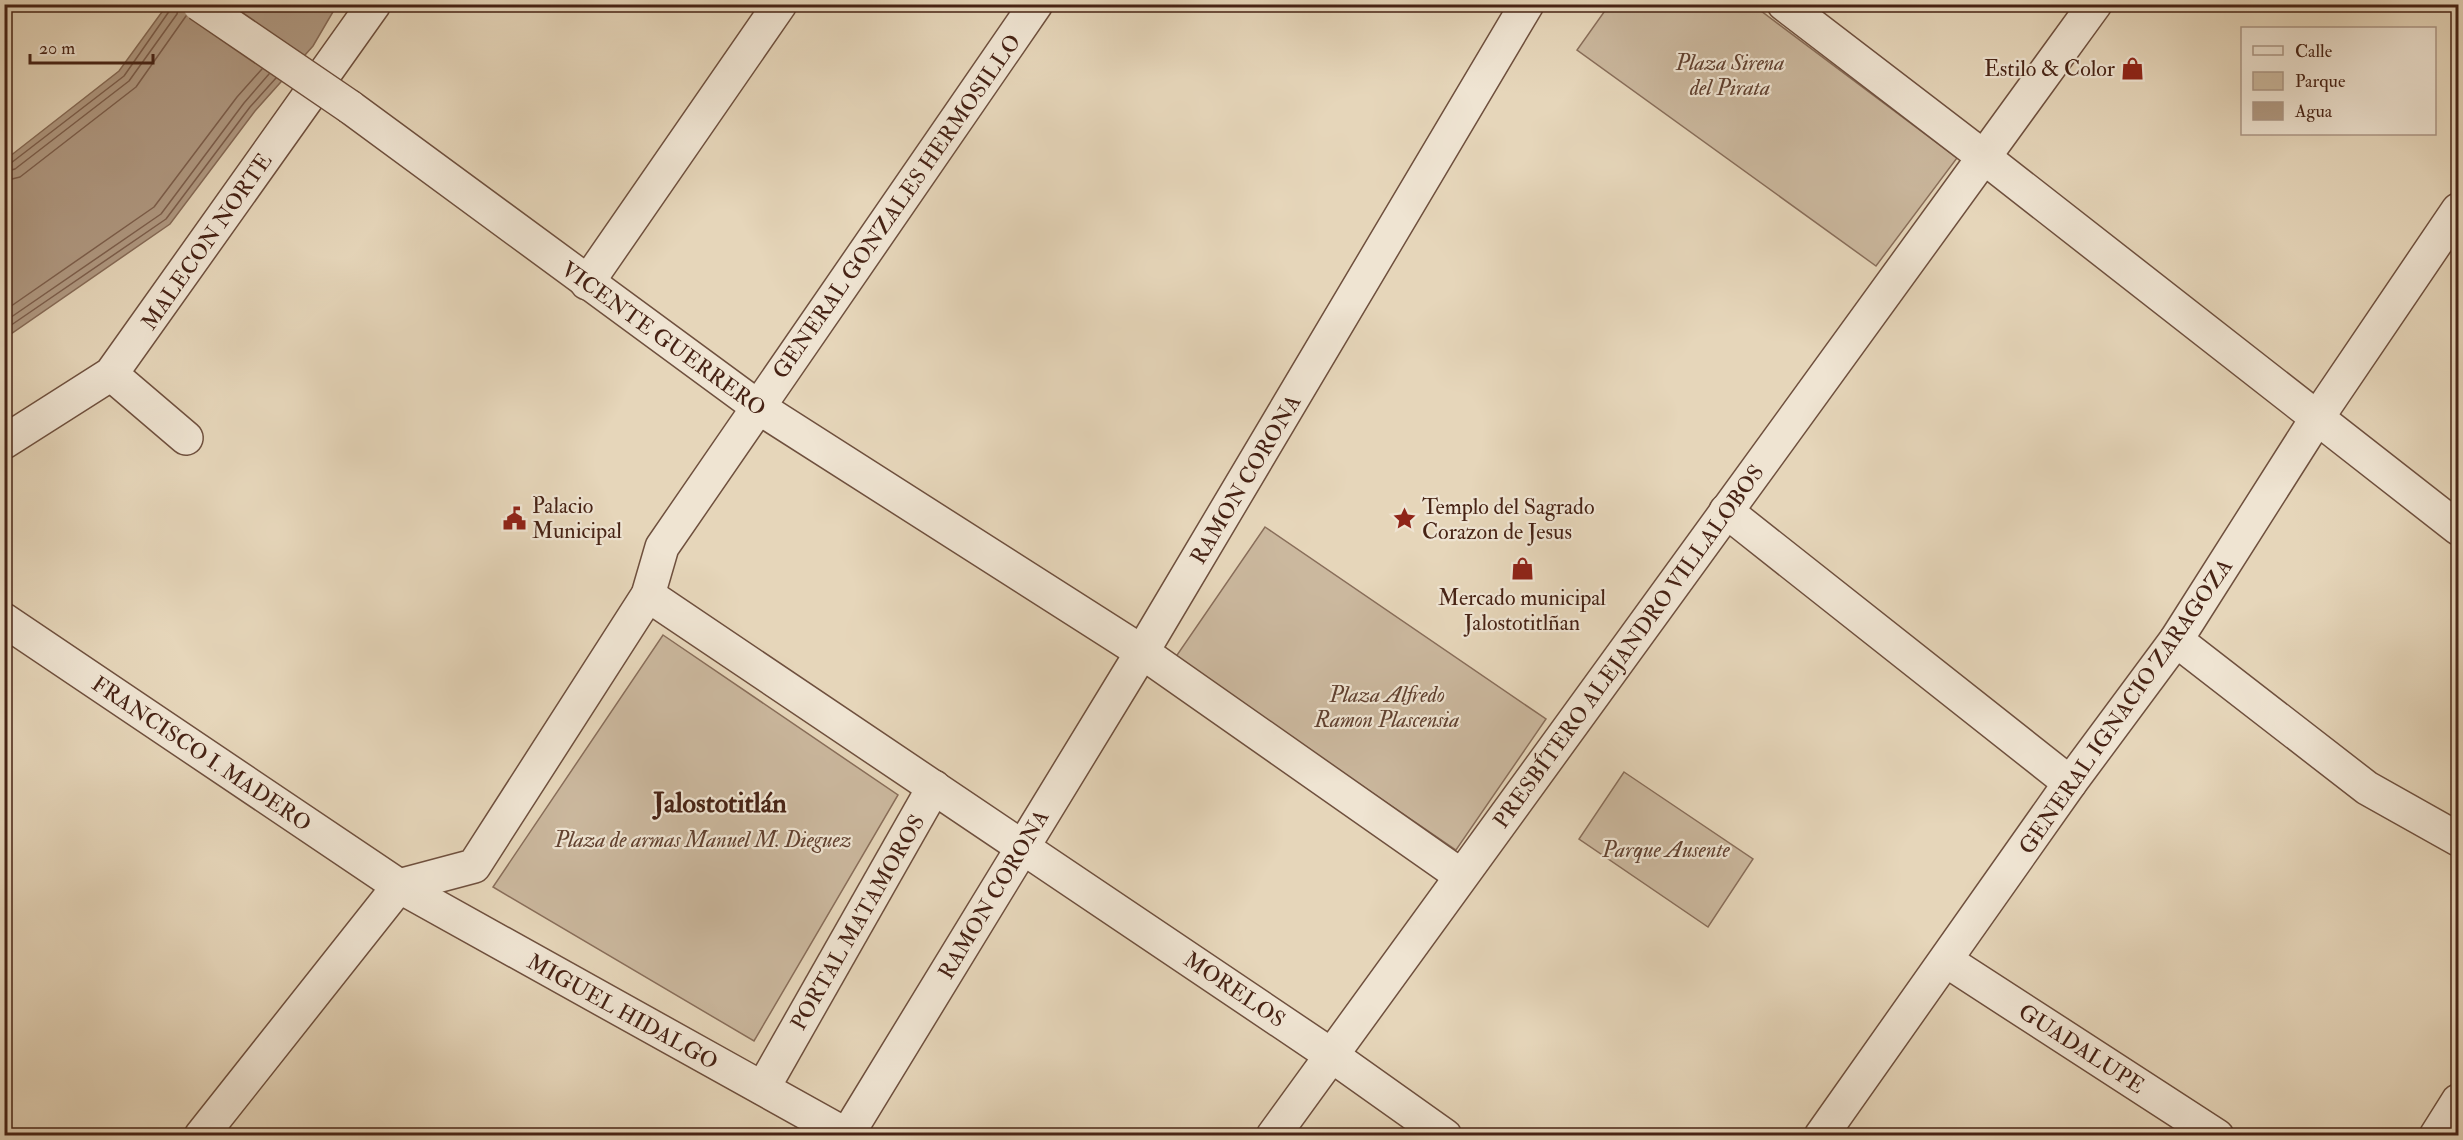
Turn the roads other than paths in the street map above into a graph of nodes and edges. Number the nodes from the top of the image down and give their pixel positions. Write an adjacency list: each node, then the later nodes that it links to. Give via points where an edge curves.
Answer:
1 (199, 4): 10 (street, VICENTE GUERRERO, bridge, via 350,107)
2 (374, 4): 11 (street, MALECON NORTE)
3 (780, 4): 10 (street)
4 (1036, 4): 12 (street, GENERAL GONZALES HERMOSILLO)
5 (1527, 4): 21 (street, RAMON CORONA)
6 (1784, 4): 8 (street)
7 (2095, 4): 8 (street, PRESBÍTERO ALEJANDRO VILLALOBOS)
8 (1985, 158): 13 (street); 16 (street, PRESBÍTERO ALEJANDRO VILLALOBOS)
9 (2458, 210): 13 (street, GENERAL IGNACIO ZARAGOZA)
10 (586, 283): 12 (street, VICENTE GUERRERO)
11 (111, 374): 14 (street); 15 (street, MALECON NORTE)
12 (758, 407): 18 (street, GENERAL GONZALES HERMOSILLO, via 662,547); 21 (street, VICENTE GUERRERO)
13 (2318, 418): 17 (street); 20 (street, GENERAL IGNACIO ZARAGOZA)
14 (186, 438)
15 (4, 442)
16 (1726, 511): 22 (street); 26 (street, PRESBÍTERO ALEJANDRO VILLALOBOS)
17 (2458, 528)
18 (648, 594): 23 (street, MORELOS); 27 (street, GENERAL GONZALES HERMOSILLO, via 474,866)
19 (4, 620): 27 (street, FRANCISCO I. MADERO)
20 (2176, 640): 22 (street, GENERAL IGNACIO ZARAGOZA); 24 (street, via 2367,788)
21 (1142, 652): 25 (street, RAMON CORONA); 26 (street, VICENTE GUERRERO)
22 (2070, 783): 28 (street, GENERAL IGNACIO ZARAGOZA)
23 (934, 787): 25 (street, MORELOS); 30 (street, PORTAL MATAMOROS)
24 (2458, 839)
25 (1022, 846): 29 (street, MORELOS); 32 (street, RAMON CORONA)
26 (1460, 874): 29 (street, PRESBÍTERO ALEJANDRO VILLALOBOS)
27 (399, 886): 30 (street, MIGUEL HIDALGO); 33 (street)
28 (1947, 961): 36 (street, GENERAL IGNACIO ZARAGOZA); 37 (street, GUADALUPE)
29 (1331, 1055): 34 (street, PRESBÍTERO ALEJANDRO VILLALOBOS); 35 (street, MORELOS)
30 (762, 1088): 32 (street, MIGUEL HIDALGO)
31 (2458, 1101): 38 (street)
32 (847, 1135)
33 (201, 1136)
34 (1273, 1136)
35 (1445, 1136)
36 (1821, 1136)
37 (2217, 1136)
38 (2436, 1136)

